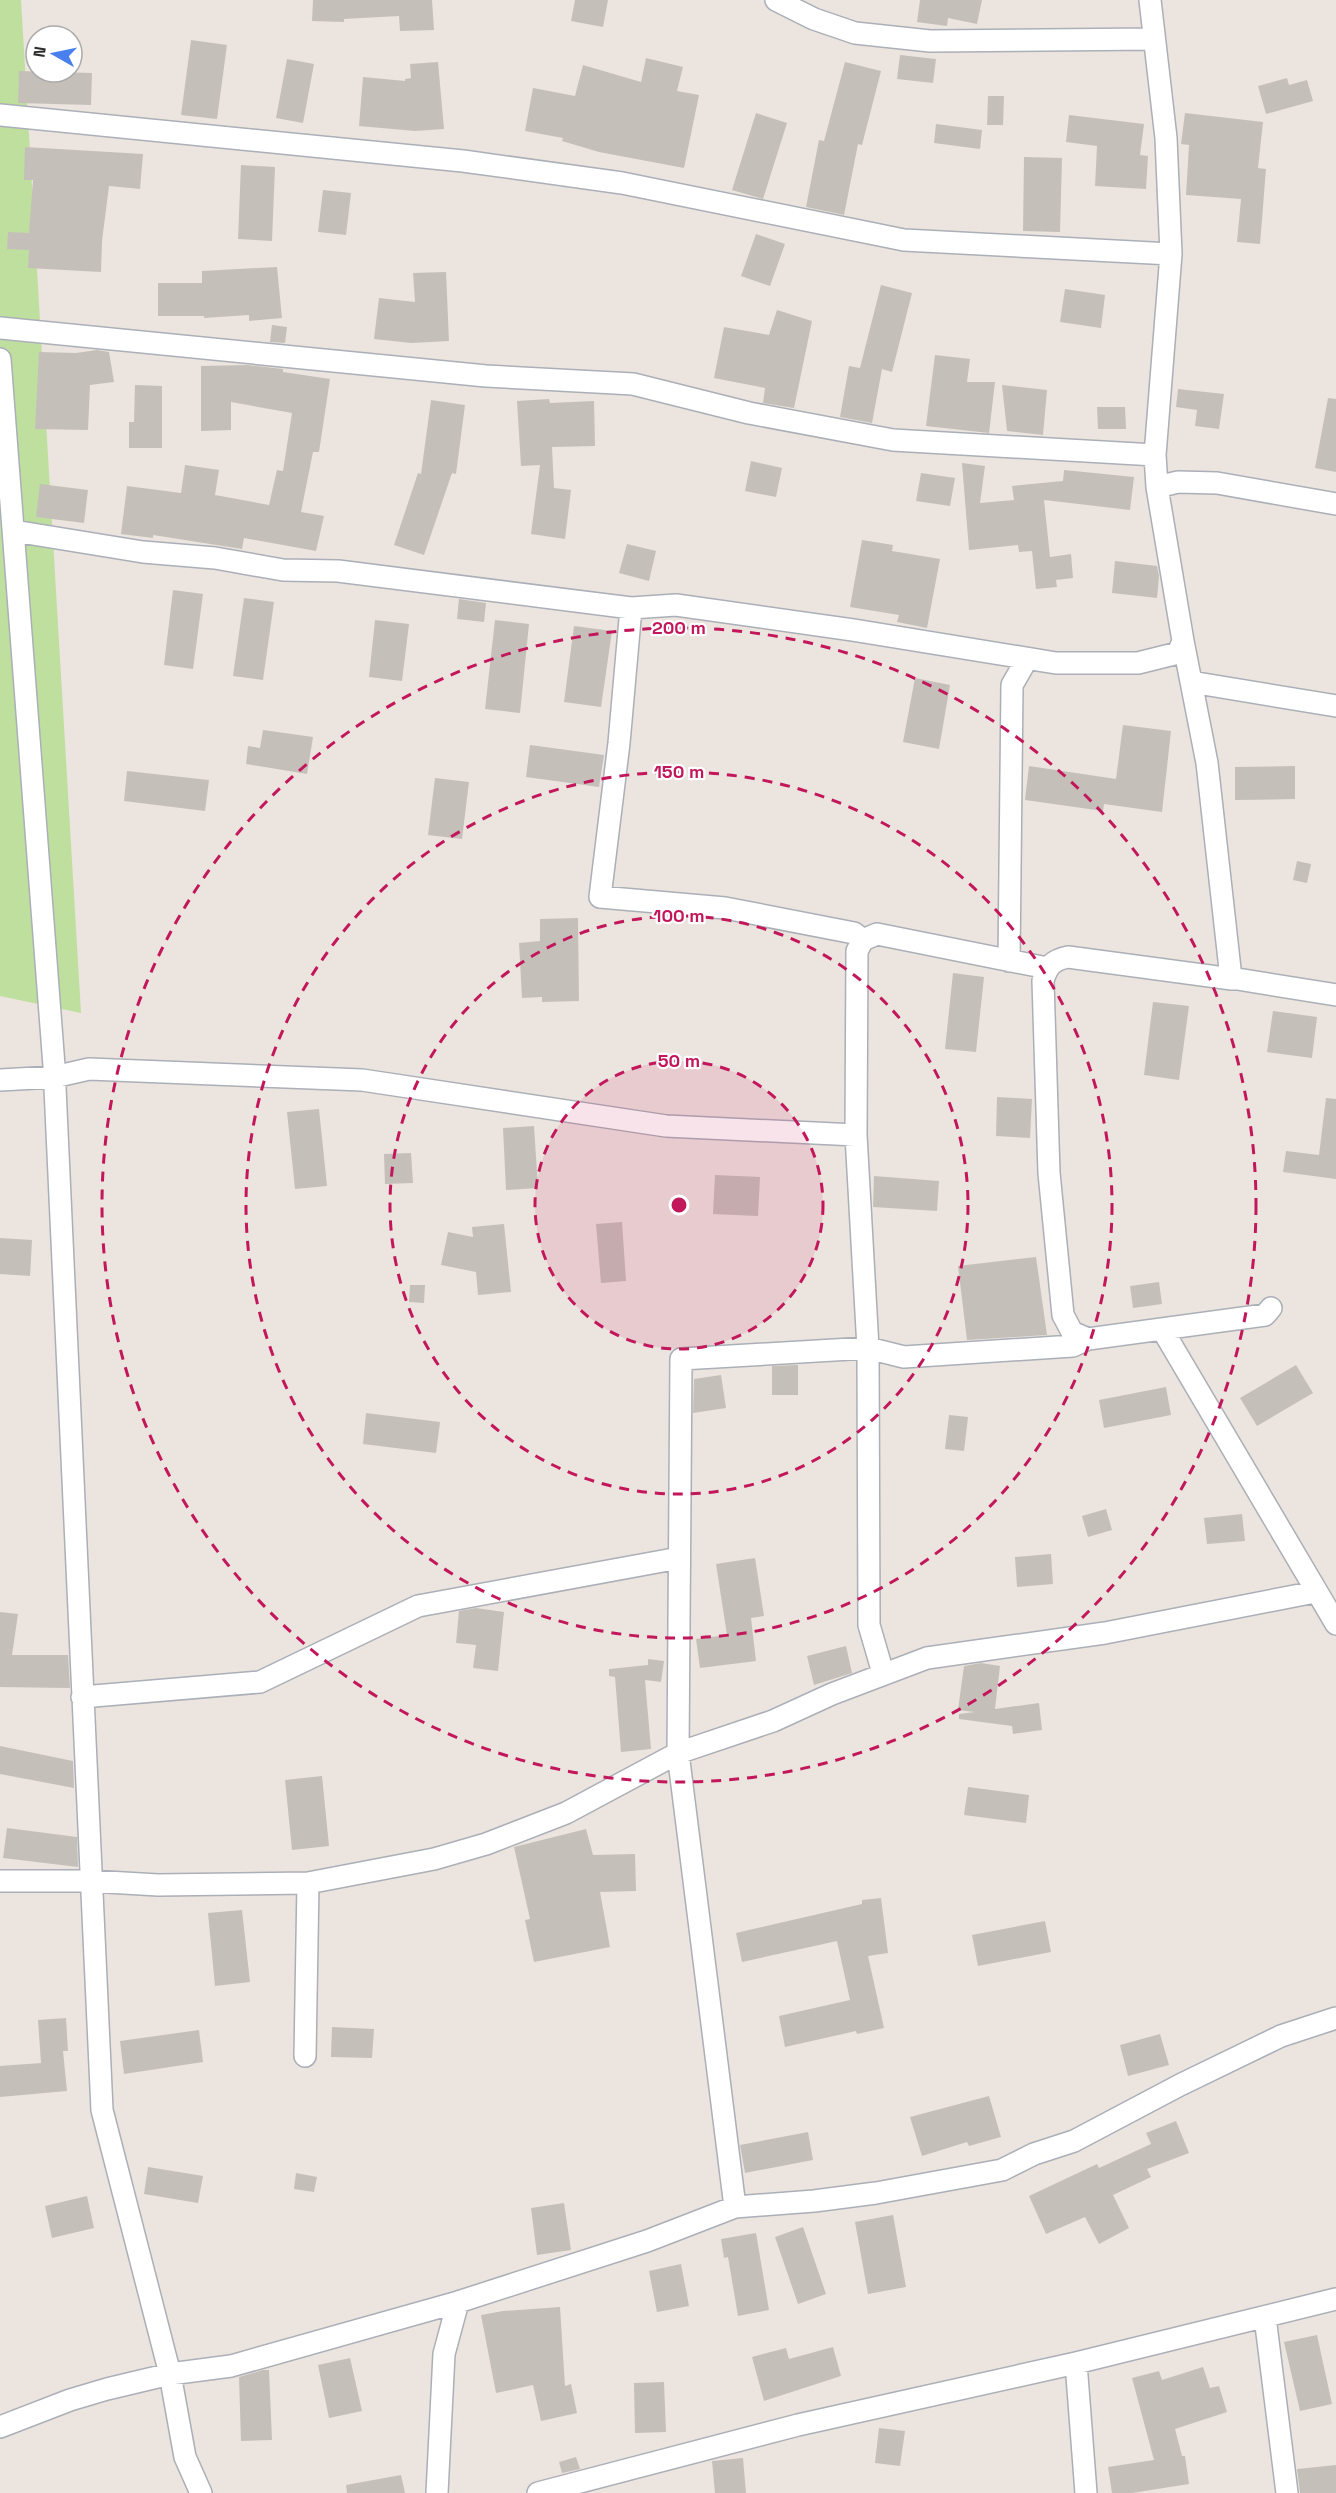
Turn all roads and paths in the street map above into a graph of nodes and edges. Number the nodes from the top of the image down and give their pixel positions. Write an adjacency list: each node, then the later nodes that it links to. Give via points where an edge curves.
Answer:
1 (776, 0): 3 (street, via 855,33 930,41)
2 (1150, 0): 3 (street)
3 (1153, 39): 5 (street, via 1166,138)
4 (0, 116): 5 (street, via 463,161 622,183 904,240)
5 (1171, 254): 8 (street)
6 (0, 328): 8 (street, via 486,376 633,384 749,413 893,440)
7 (0, 359): 11 (street)
8 (1155, 454): 9 (street)
9 (1157, 487): 10 (street, via 1178,482 1217,483); 13 (street)
10 (1336, 504)
11 (14, 531): 12 (street, via 283,570 339,571); 22 (street)
12 (631, 608): 14 (street, via 676,605); 17 (street, via 600,897 725,908 854,933)
13 (1183, 641): 14 (street, via 1178,653 1138,663); 15 (street)
14 (1027, 659): 18 (street, via 1012,685)
15 (1191, 682): 16 (street); 20 (street, via 1207,763)
16 (1336, 706)
17 (863, 940): 18 (street, via 877,934); 24 (street, via 857,951)
18 (1009, 961): 19 (street)
19 (1047, 968): 20 (street, via 1068,957); 27 (street, via 1043,981 1048,1173 1063,1315 1072,1332)
20 (1232, 979): 21 (street)
21 (1336, 995)
22 (54, 1077): 23 (street); 24 (street, via 89,1069 362,1080 666,1126); 33 (street)
23 (0, 1080)
24 (856, 1136): 28 (street)
25 (1271, 1308): 26 (street, via 1265,1315)
26 (1162, 1329): 27 (street); 30 (street)
27 (1088, 1339): 28 (street, via 1073,1346 904,1356)
28 (868, 1348): 29 (street, via 681,1359); 32 (street, via 869,1625)
29 (679, 1558): 33 (street, via 418,1606 260,1682); 34 (street)
30 (1315, 1592): 31 (street); 32 (street, via 1105,1633 927,1658)
31 (1336, 1624)
32 (883, 1673): 34 (street, via 773,1721)
33 (82, 1697): 36 (street)
34 (678, 1753): 37 (street, via 566,1813 486,1844); 40 (street)
35 (0, 1881): 36 (street)
36 (90, 1881): 37 (street, via 158,1885); 45 (street, via 102,2110)
37 (308, 1883): 39 (street)
38 (1336, 2018): 40 (street, via 1281,2036 1074,2141 1002,2170 866,2194)
39 (305, 2056)
40 (735, 2207): 42 (street, via 647,2241)
41 (1336, 2299): 43 (street)
42 (458, 2302): 45 (street, via 231,2367); 48 (street, via 444,2354)
43 (1265, 2317): 44 (street); 51 (street)
44 (1076, 2363): 49 (street, via 798,2425); 50 (street)
45 (170, 2374): 46 (street, via 70,2400); 47 (street, via 185,2457)
46 (0, 2427)
47 (201, 2493)
48 (437, 2493)
49 (538, 2493)
50 (1086, 2493)
51 (1287, 2493)

